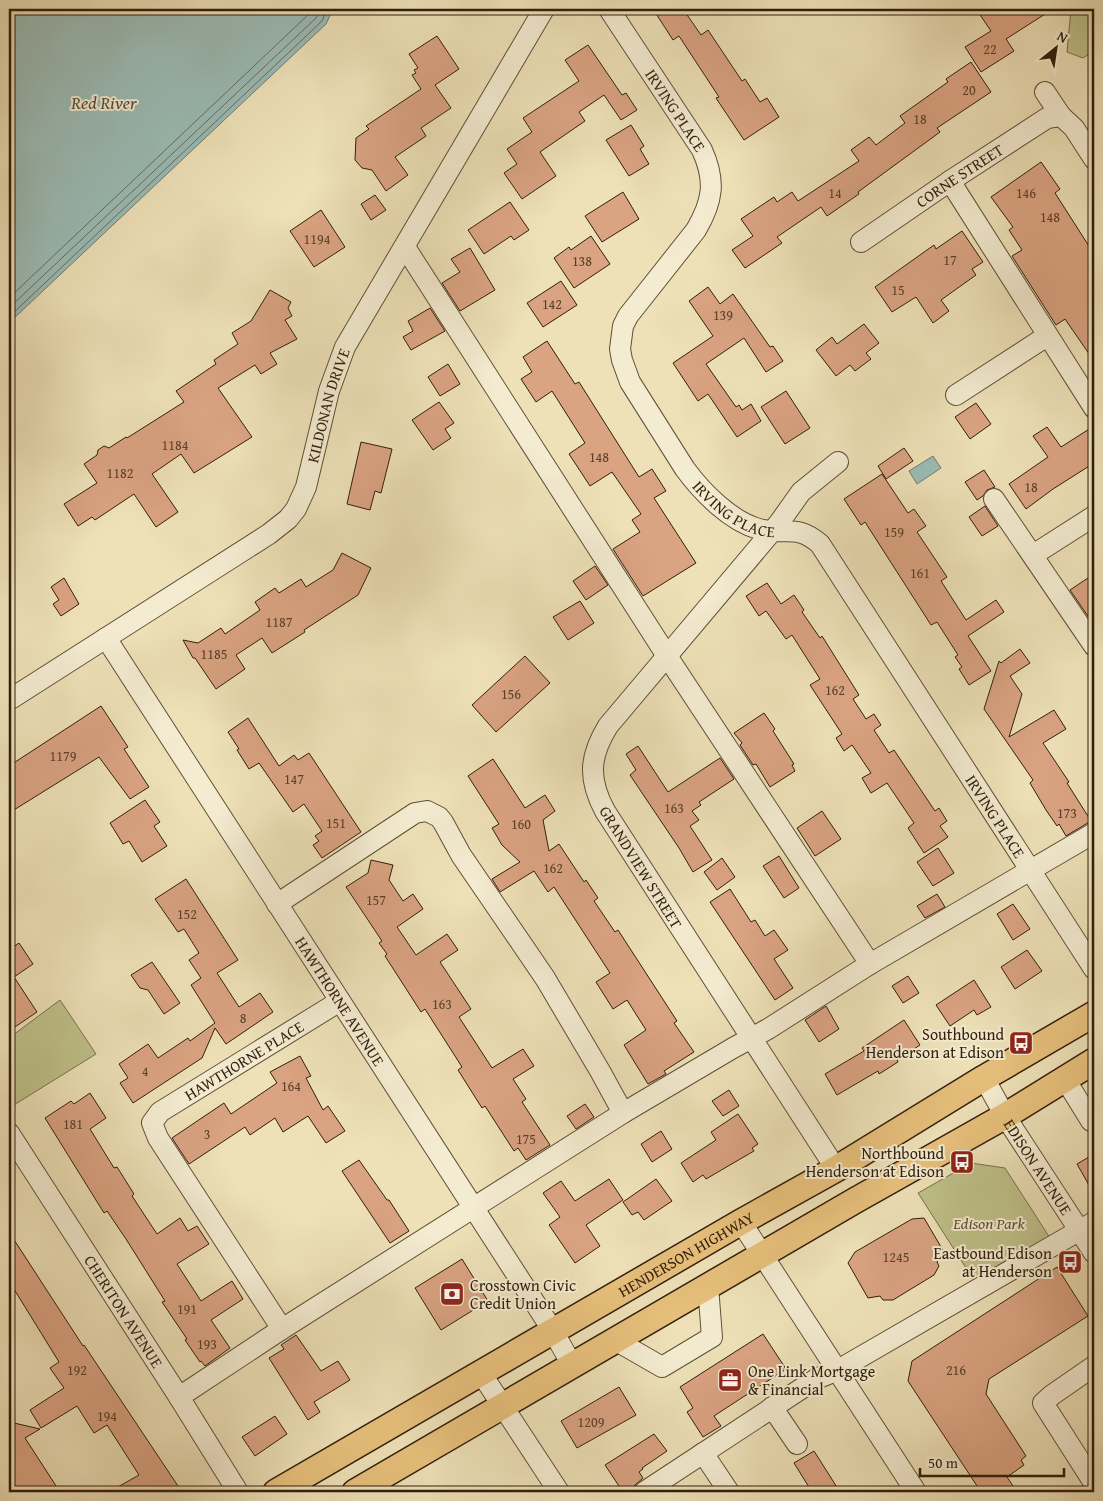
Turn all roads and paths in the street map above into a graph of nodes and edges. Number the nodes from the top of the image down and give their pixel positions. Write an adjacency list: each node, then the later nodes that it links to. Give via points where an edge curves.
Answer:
1 (544, 9): 8 (street, KILDONAN DRIVE)
2 (609, 9): 15 (street, IRVING PLACE, via 702,150 712,188 696,230 628,316 621,337 625,372 695,482 736,517)
3 (1045, 92): 4 (street)
4 (1061, 116): 5 (street, via 1074,128); 6 (street, CORNE STREET, via 1048,118)
5 (1094, 159)
6 (950, 181): 7 (street, CORNE STREET); 9 (street)
7 (861, 242)
8 (405, 247): 17 (street, KILDONAN DRIVE, via 345,347 329,391 308,482 296,509 269,534); 19 (street)
9 (1047, 336): 10 (street); 11 (street)
10 (956, 395)
11 (1094, 408)
12 (838, 462): 15 (street, GRANDVIEW STREET, via 801,492)
13 (994, 499): 16 (street)
14 (1094, 516): 16 (street)
15 (771, 531): 19 (street, GRANDVIEW STREET); 22 (street, IRVING PLACE, via 802,532 820,544)
16 (1032, 555): 18 (street)
17 (106, 638): 20 (street, KILDONAN DRIVE); 23 (street, HAWTHORNE AVENUE)
18 (1094, 646)
19 (667, 656): 24 (street); 28 (street, GRANDVIEW STREET, via 600,739 592,764 595,789 605,811)
20 (9, 700)
21 (1094, 833): 22 (street)
22 (1031, 870): 24 (street); 25 (street, IRVING PLACE)
23 (277, 904): 26 (street, HAWTHORNE AVENUE); 32 (street, via 415,813 434,813 546,978)
24 (870, 964): 28 (street)
25 (1094, 968)
26 (340, 1001): 37 (street, HAWTHORNE AVENUE); 43 (street, HAWTHORNE PLACE, via 160,1112 152,1123 158,1138)
27 (1094, 1014): 30 (main road, HENDERSON HIGHWAY)
28 (751, 1039): 32 (street); 36 (street, GRANDVIEW STREET)
29 (1094, 1061): 31 (main road)
30 (984, 1078): 33 (street, EDISON AVENUE); 36 (main road, HENDERSON HIGHWAY)
31 (1065, 1079): 33 (main road); 34 (street, via 1091,1121)
32 (623, 1113): 37 (street)
33 (1005, 1116): 39 (street, EDISON AVENUE); 41 (main road)
34 (1094, 1119)
35 (9, 1133): 50 (street, CHERITON AVENUE)
36 (836, 1169): 38 (main road, HENDERSON HIGHWAY)
37 (473, 1208): 43 (street); 44 (street, HAWTHORNE AVENUE)
38 (741, 1222): 41 (street); 44 (main road, HENDERSON HIGHWAY)
39 (1087, 1226): 40 (street, EDISON AVENUE); 48 (street)
40 (1094, 1254)
41 (762, 1256): 42 (main road); 48 (street)
42 (708, 1286): 45 (main road); 45 (street, via 712,1337 662,1368)
43 (282, 1329): 50 (street)
44 (553, 1331): 46 (street, HAWTHORNE AVENUE); 49 (main road, HENDERSON HIGHWAY)
45 (615, 1340): 46 (main road)
46 (572, 1365): 51 (main road)
47 (1094, 1366): 55 (street, via 1043,1403)
48 (838, 1370): 52 (street, via 816,1379); 62 (street)
49 (481, 1373): 51 (street); 58 (main road, HENDERSON HIGHWAY)
50 (179, 1397): 57 (street, CHERITON AVENUE)
51 (502, 1405): 56 (street); 59 (main road)
52 (772, 1408): 53 (street); 54 (street)
53 (797, 1444)
54 (703, 1453): 60 (street); 61 (street)
55 (1094, 1483)
56 (556, 1491)
57 (238, 1492)
58 (276, 1492)
59 (355, 1492)
60 (644, 1492)
61 (729, 1492)
62 (916, 1492)

